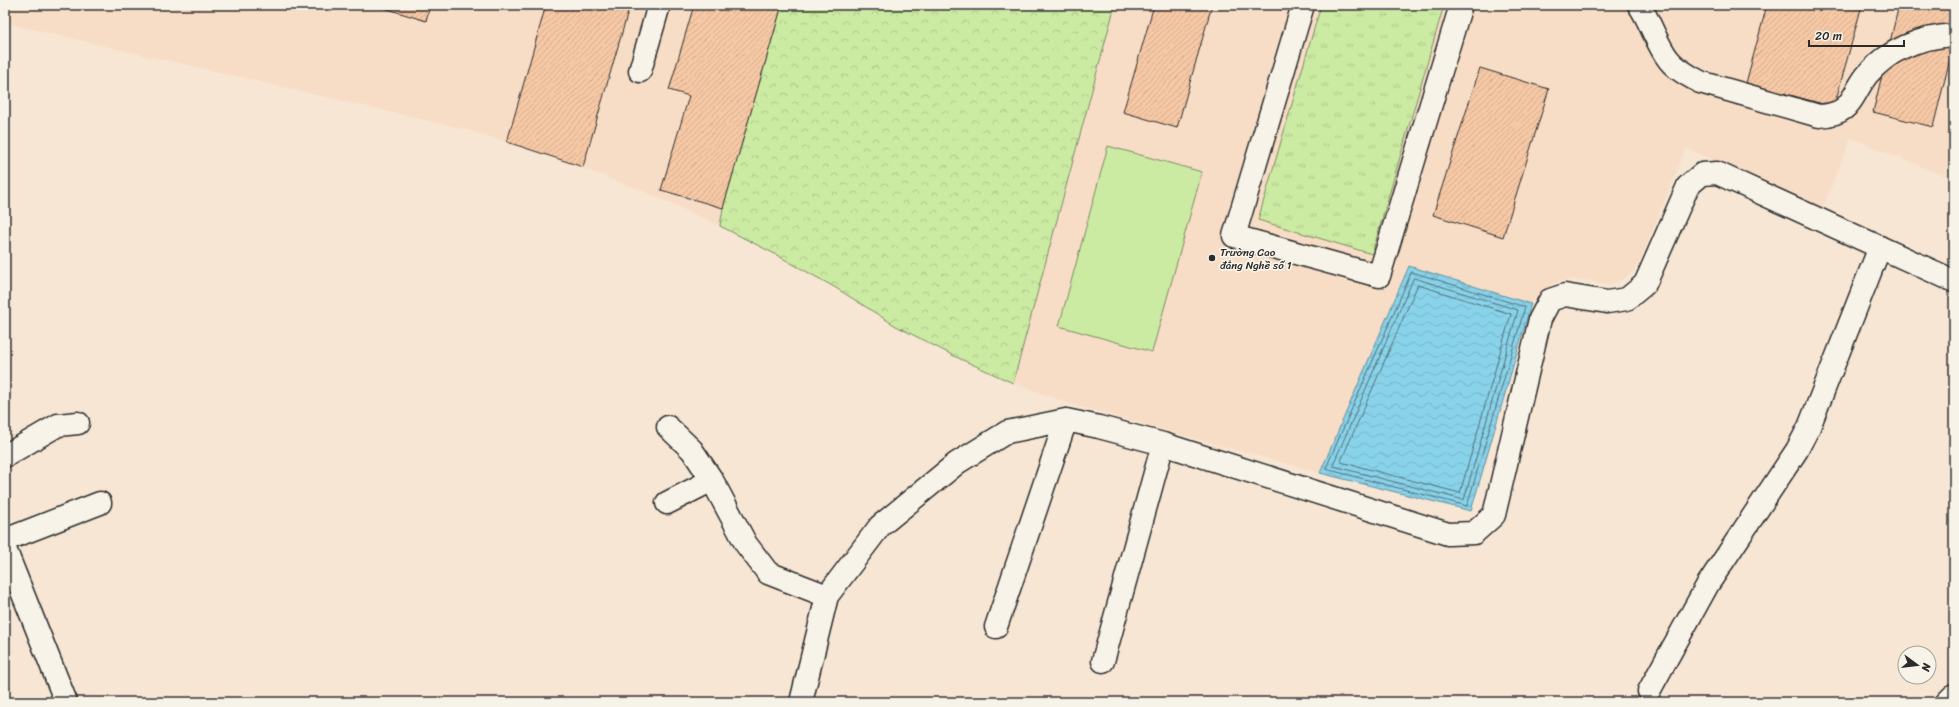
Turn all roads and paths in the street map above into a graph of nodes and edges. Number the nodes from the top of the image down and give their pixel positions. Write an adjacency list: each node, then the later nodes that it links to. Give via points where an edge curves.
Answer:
1 (659, 5): 6 (street)
2 (1303, 5): 3 (street, via 1234,236 1379,276)
3 (1462, 5)
4 (1639, 5): 5 (street, via 1662,49 1684,74 1700,82 1819,116 1832,115 1843,110 1852,101 1867,75 1881,61 1898,50 1916,41)
5 (1954, 35)
6 (640, 70)
7 (1880, 247): 8 (street); 12 (street, via 1717,173 1702,174 1688,186 1645,284 1627,299 1607,302 1564,296 1550,300 1540,319 1494,515 1474,533 1448,534); 23 (street, via 1809,427 1797,450 1708,584)
8 (1954, 281)
9 (1066, 420): 12 (street); 20 (street, via 1007,432 957,463 880,526); 21 (street)
10 (78, 423): 13 (street, via 58,426)
11 (668, 427): 14 (street, via 692,450)
12 (1163, 444): 22 (street)
13 (5, 456)
14 (712, 480): 16 (street); 20 (street, via 746,544 768,573)
15 (100, 503): 17 (street)
16 (667, 503)
17 (5, 540)
18 (5, 549): 19 (street)
19 (11, 581): 25 (street)
20 (827, 596): 26 (street)
21 (996, 627)
22 (1103, 660)
23 (1649, 691)
24 (1954, 695): 27 (street)
25 (66, 702)
26 (801, 702)
27 (1947, 702)

